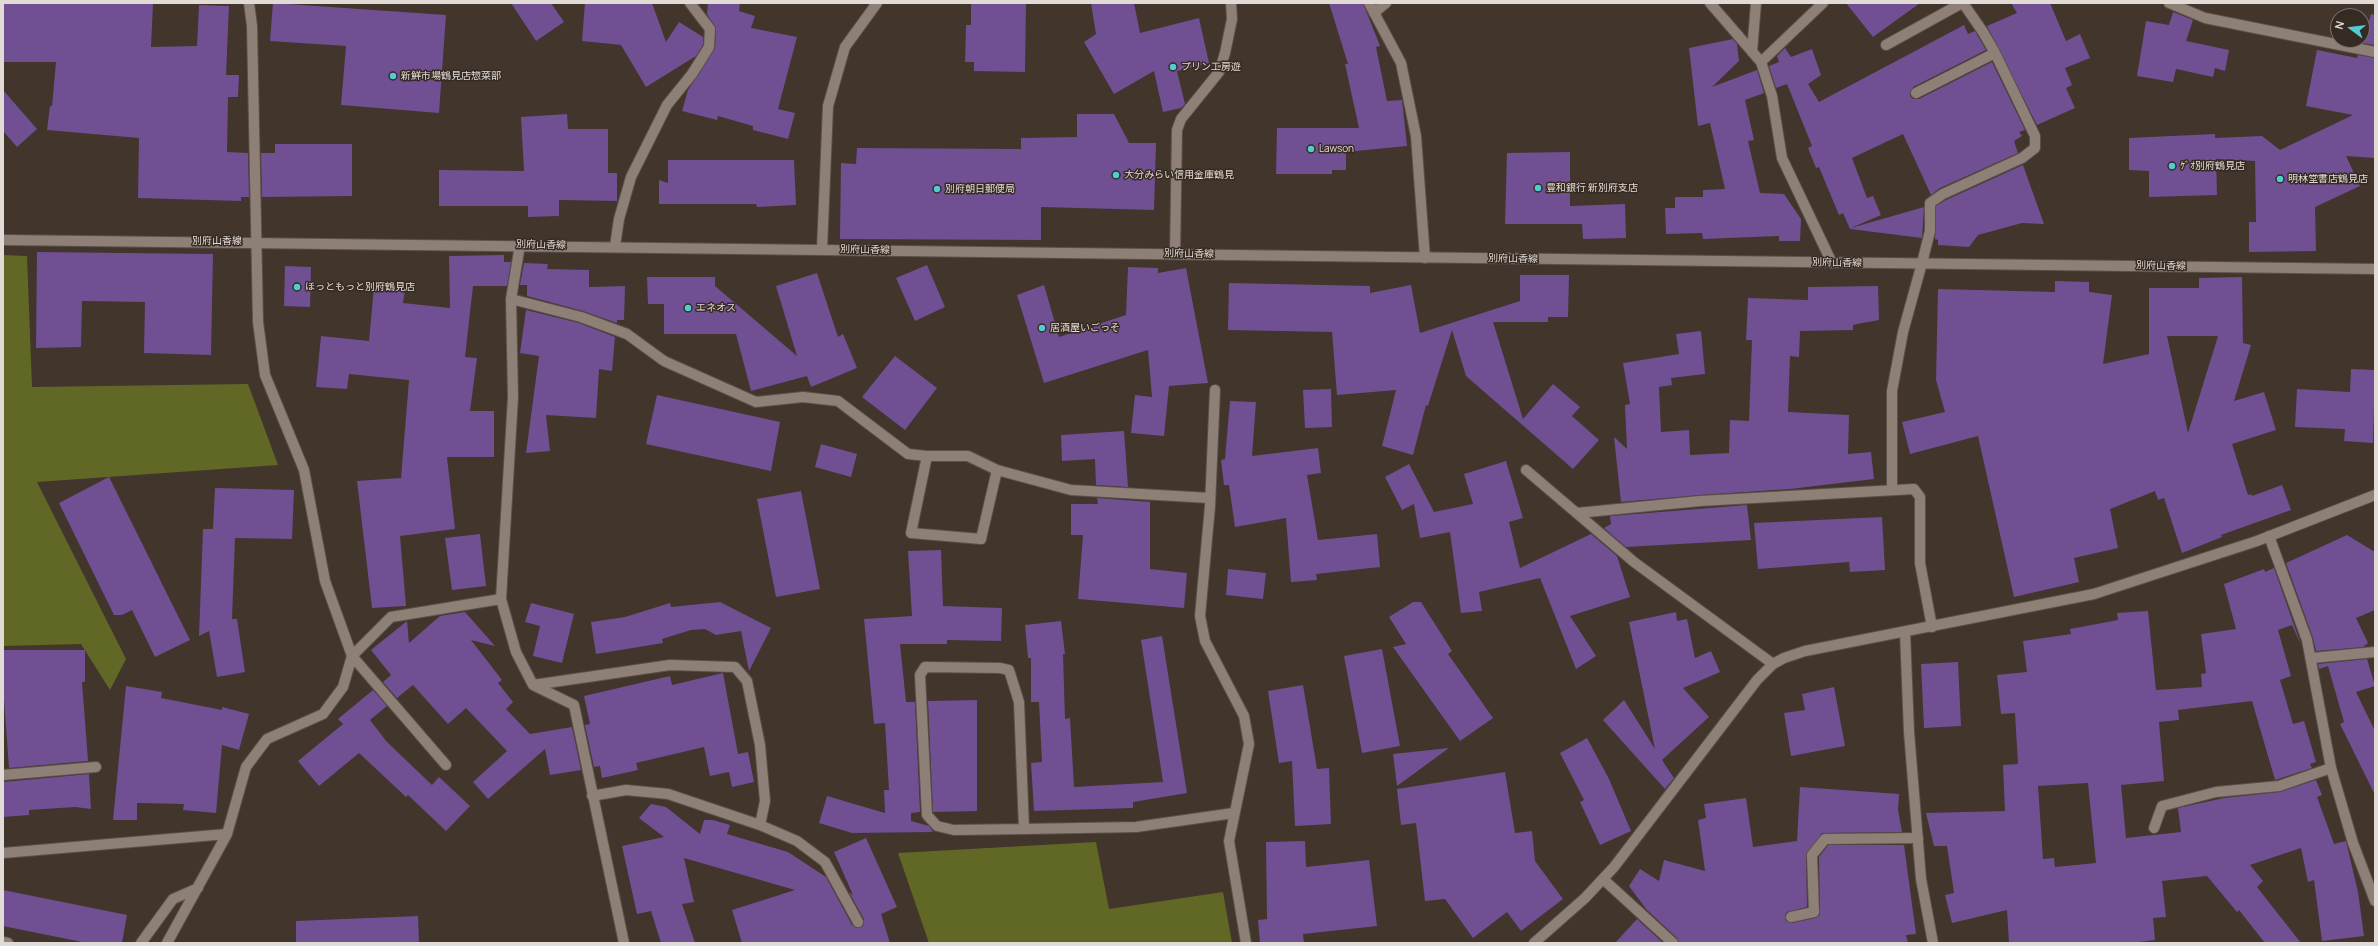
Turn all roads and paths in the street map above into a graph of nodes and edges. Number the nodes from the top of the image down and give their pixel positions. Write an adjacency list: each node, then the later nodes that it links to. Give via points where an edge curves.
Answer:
1 (249, 3): 20 (street, via 252,26)
2 (690, 3): 22 (street, via 710,29 709,47 692,74 667,105 631,177 619,219)
3 (877, 3): 23 (street, via 845,47 828,106)
4 (1231, 3): 24 (street, via 1232,19 1219,72 1181,119 1177,130)
5 (1369, 3): 12 (street)
6 (1386, 3): 12 (street)
7 (1710, 3): 14 (street)
8 (1756, 3): 14 (street)
9 (1823, 3): 17 (street)
10 (1962, 3): 13 (street); 16 (street, via 1984,32)
11 (2169, 3): 15 (street, via 2205,18)
12 (1374, 13): 25 (street, via 1401,63 1416,136)
13 (1886, 46)
14 (1752, 52): 17 (street)
15 (2375, 52)
16 (1995, 53): 18 (street); 27 (street, via 2035,136 2035,148 2022,158 1943,194 1930,203 1930,231)
17 (1761, 62): 26 (street, via 1772,96 1782,158)
18 (1916, 93)
19 (3, 240): 20 (street, 別府山香線)
20 (254, 241): 21 (street, 別府山香線); 43 (street, via 258,322 265,375 304,470 325,581)
21 (520, 245): 22 (street, 別府山香線); 29 (street)
22 (615, 246): 23 (street, 別府山香線)
23 (822, 249): 24 (street, 別府山香線)
24 (1175, 254): 25 (street, 別府山香線)
25 (1425, 258): 26 (street, 別府山香線)
26 (1832, 263): 27 (street, 別府山香線)
27 (1922, 264): 28 (street, 別府山香線); 34 (street, via 1903,332 1892,391)
28 (2375, 269)
29 (511, 299): 31 (street, via 581,317 628,334 664,361 756,402 803,397 838,401 908,454); 39 (street, via 513,397)
30 (1215, 390): 36 (street)
31 (927, 456): 32 (street, via 968,456); 32 (street, via 911,533 981,539)
32 (997, 470): 36 (street, via 1071,490)
33 (1526, 470): 37 (street)
34 (1892, 490): 37 (street, via 1708,500); 40 (street, via 1914,489 1918,492 1921,515 1920,563)
35 (2375, 496): 38 (street)
36 (1210, 498): 52 (street, via 1200,616 1204,641 1244,716 1249,744)
37 (1577, 513): 45 (street, via 1634,562)
38 (2269, 536): 40 (street, via 2094,594); 44 (street)
39 (501, 599): 43 (street, via 391,617); 46 (street, via 516,652)
40 (1932, 627): 41 (street)
41 (1905, 632): 45 (street, via 1805,651); 57 (street, via 1909,732)
42 (2375, 652): 44 (street)
43 (352, 656): 47 (street); 56 (street, via 343,687 323,714 266,739 246,767)
44 (2312, 658): 49 (street, via 2324,740)
45 (1773, 664): 59 (street, via 1757,680)
46 (533, 685): 51 (street, via 574,705); 53 (street, via 670,665 735,667 747,681 760,745 765,801)
47 (446, 765)
48 (96, 767): 50 (street)
49 (2331, 768): 54 (street, via 2279,786 2216,792 2162,806); 61 (street, via 2353,843)
50 (3, 775)
51 (592, 796): 53 (street, via 626,790 668,794); 68 (street)
52 (1234, 813): 55 (street, via 1136,827); 69 (street, via 1229,841)
53 (760, 825): 63 (street, via 797,841 825,862)
54 (2154, 828)
55 (1024, 829): 55 (street, via 954,830 937,826 927,815 920,675 925,667 1009,670 1019,702)
56 (227, 834): 58 (street); 60 (street)
57 (1918, 838): 62 (street, via 1825,839 1812,855 1814,912); 72 (street, via 1921,879)
58 (3, 853)
59 (1603, 879): 70 (street); 71 (street)
60 (198, 888): 66 (street, via 173,899); 67 (street)
61 (2375, 902)
62 (1791, 916)
63 (858, 922)
64 (3, 942): 65 (street)
65 (8, 943)
66 (141, 943)
67 (167, 943)
68 (624, 943)
69 (1246, 943)
70 (1534, 943)
71 (1673, 943)
72 (1933, 943)

